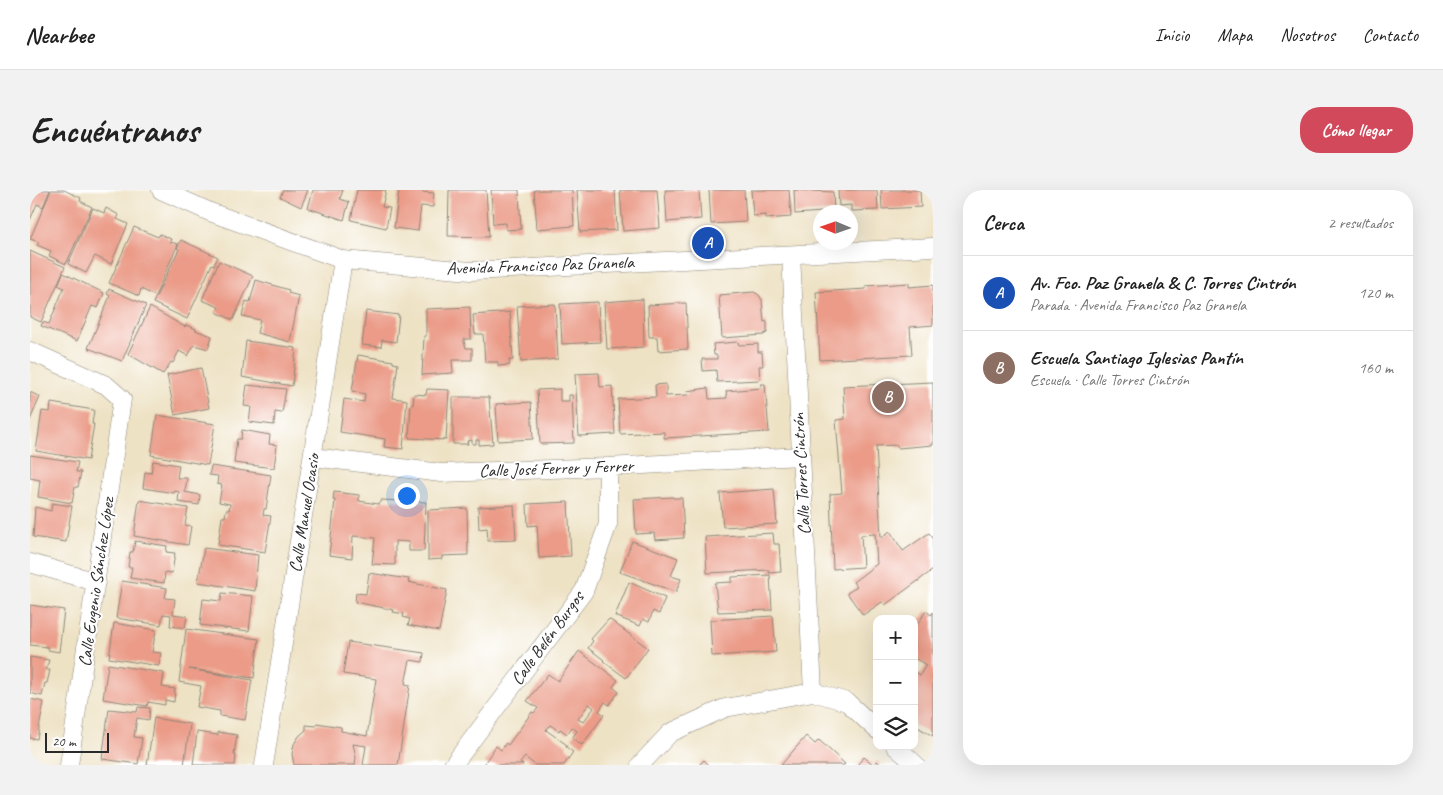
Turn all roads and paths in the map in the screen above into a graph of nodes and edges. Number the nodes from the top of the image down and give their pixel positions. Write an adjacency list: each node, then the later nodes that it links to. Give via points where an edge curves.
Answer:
1 (161, 190): 4 (street, Avenida Francisco Paz Granela, via 210,212)
2 (933, 247): 3 (street, Avenida Francisco Paz Granela)
3 (791, 255): 4 (street, Avenida Francisco Paz Granela, via 471,271); 6 (street, Calle Torres Cintrón)
4 (343, 260): 7 (street, Calle Manuel Ocasio)
5 (30, 351): 10 (street, Calle Eugenio Sánchez López, via 106,385 122,399)
6 (800, 456): 8 (street, Calle José Ferrer y Ferrer); 11 (street, Calle Torres Cintrón)
7 (313, 457): 8 (street, Calle José Ferrer y Ferrer, via 441,473); 15 (street, Calle Manuel Ocasio)
8 (608, 467): 16 (street, Calle Belén Burgos, via 608,524 584,591)
9 (30, 563): 10 (street)
10 (96, 582): 14 (street, Calle Eugenio Sánchez López)
11 (813, 692): 12 (street, via 846,702); 17 (street, via 724,708 670,733)
12 (873, 726)
13 (899, 750): 18 (street)
14 (69, 765)
15 (264, 765)
16 (453, 765)
17 (640, 765)
18 (916, 765)

